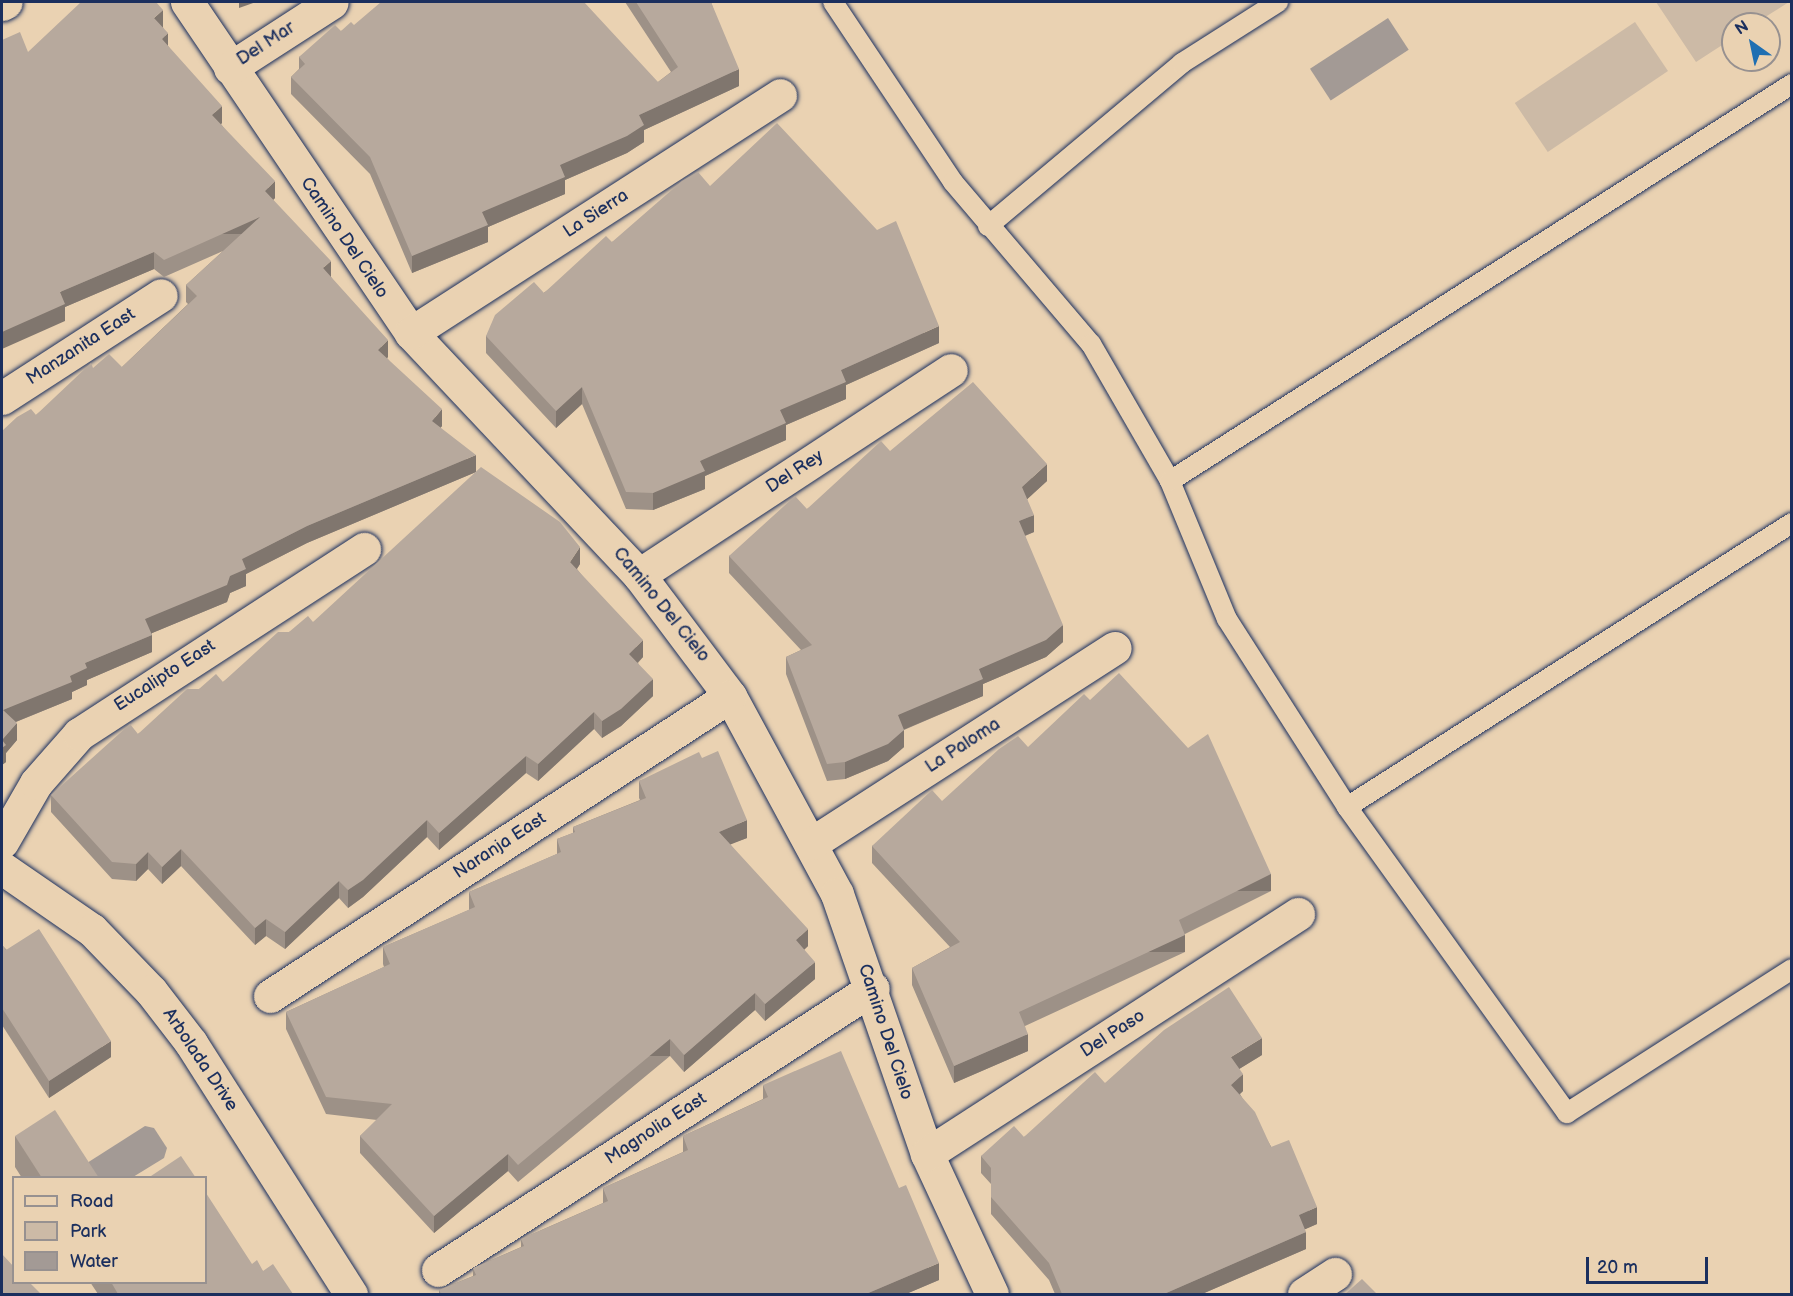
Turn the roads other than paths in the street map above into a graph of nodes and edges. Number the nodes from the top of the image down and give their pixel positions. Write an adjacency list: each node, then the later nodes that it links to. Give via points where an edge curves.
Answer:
1 (6, 2): 6 (street)
2 (187, 2): 7 (street, Camino Del Cielo)
3 (332, 2): 7 (street, Del Mar)
4 (833, 2): 10 (lane)
5 (1278, 2): 10 (lane, via 1182,63)
6 (2, 4)
7 (230, 68): 12 (street, Camino Del Cielo)
8 (1791, 84): 15 (lane)
9 (780, 95): 12 (street, La Sierra)
10 (988, 226): 15 (lane, via 1091,344)
11 (161, 295): 14 (street, Manzanita East)
12 (411, 333): 18 (street, Camino Del Cielo)
13 (951, 370): 18 (street, Del Rey)
14 (2, 398)
15 (1170, 481): 21 (lane, via 1227,619)
16 (1791, 522): 21 (lane)
17 (364, 549): 22 (street, Eucalipto East, via 79,734 36,783)
18 (639, 575): 20 (street, Camino Del Cielo)
19 (1115, 648): 23 (street, La Paloma)
20 (730, 696): 23 (street, Camino Del Cielo); 28 (street, Naranja East)
21 (1347, 807): 26 (lane, via 1567,1113)
22 (2, 842)
23 (812, 843): 27 (street, Camino Del Cielo)
24 (2, 868): 32 (street, Arbolada Drive, via 92,930 151,991 191,1043)
25 (1298, 914): 29 (street, Del Paso)
26 (1791, 969)
27 (873, 988): 29 (street, Camino Del Cielo); 30 (street, Magnolia East)
28 (270, 996)
29 (927, 1154): 33 (street, Camino Del Cielo)
30 (438, 1270)
31 (1335, 1274): 34 (street)
32 (351, 1294)
33 (990, 1294)
34 (1304, 1294)

